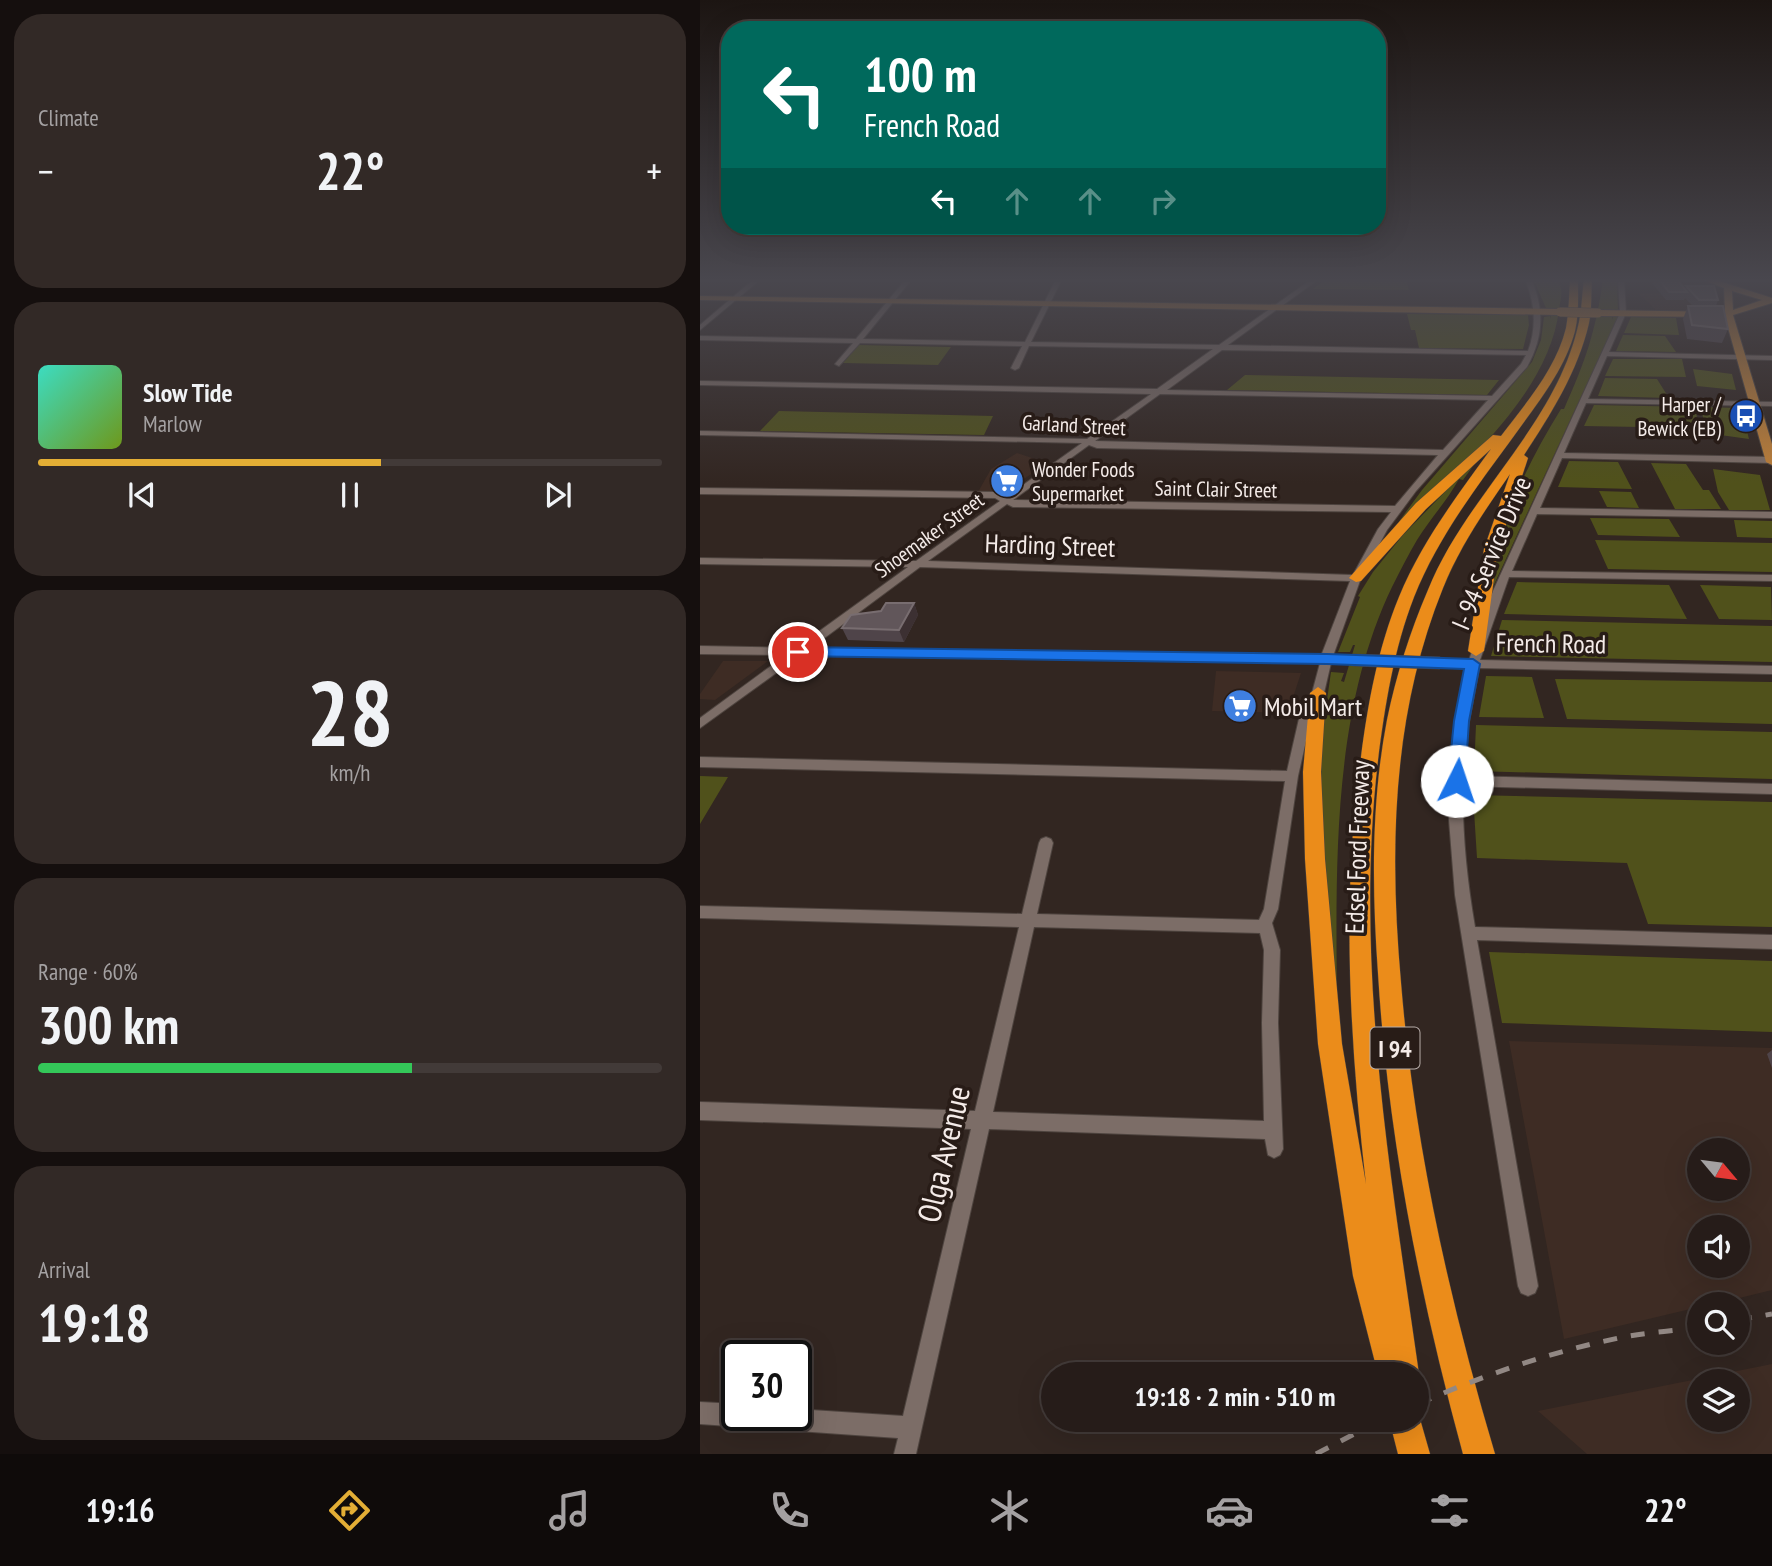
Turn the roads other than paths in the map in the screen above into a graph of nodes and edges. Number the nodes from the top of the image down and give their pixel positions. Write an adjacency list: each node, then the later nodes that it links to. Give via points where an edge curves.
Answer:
1 (853, 347): 14 (street)
2 (1026, 347): 15 (street)
3 (1212, 347): 4 (street)
4 (1222, 347): 10 (street); 17 (street, Shoemaker Street)
5 (1533, 347): 10 (street)
6 (1563, 347): 22 (highway, Edsel Ford Freeway / I 94)
7 (1576, 347): 24 (highway, Edsel Ford Freeway / I 94)
8 (1608, 347): 11 (street)
9 (1737, 347): 12 (main road)
10 (1531, 353): 18 (street)
11 (1605, 354): 12 (street); 19 (street)
12 (1740, 357): 13 (street); 20 (main road)
13 (1772, 358)
14 (839, 364)
15 (1016, 368)
16 (700, 383): 17 (street)
17 (1159, 393): 18 (street); 25 (street, Shoemaker Street)
18 (1495, 398): 26 (street)
19 (1585, 401): 20 (street); 27 (street)
20 (1755, 404): 21 (street); 28 (main road)
21 (1772, 404)
22 (1519, 420): 37 (highway, via 1436,491); 63 (highway, Edsel Ford Freeway / I 94, via 1452,514 1408,593 1389,645 1368,758 1360,875 1364,1026)
23 (700, 433): 25 (street, Garland Street)
24 (1530, 436): 41 (highway, via 1491,549); 71 (highway, Edsel Ford Freeway / I 94, via 1463,531 1438,582 1415,644 1396,722 1387,806 1385,913 1402,1109 1433,1276)
25 (1089, 442): 26 (street, Garland Street); 30 (street, Shoemaker Street)
26 (1446, 453): 31 (street)
27 (1561, 455): 28 (street); 32 (street, I- 94 Service Drive)
28 (1772, 460)
29 (700, 491): 30 (street, Saint Clair Street, via 997,495)
30 (1007, 500): 31 (street, Saint Clair Street, via 1013,504); 35 (street, Shoemaker Street)
31 (1398, 509): 37 (street)
32 (1534, 511): 33 (street); 36 (street, I- 94 Service Drive)
33 (1772, 515)
34 (700, 561): 35 (street, Harding Street)
35 (918, 564): 37 (street, Harding Street); 40 (street, Shoemaker Street)
36 (1506, 574): 38 (street); 41 (street, I- 94 Service Drive)
37 (1356, 578): 42 (street)
38 (1772, 578)
39 (700, 650): 40 (street, French Road)
40 (798, 652): 42 (street, French Road); 45 (street, Shoemaker Street)
41 (1474, 658): 42 (street, French Road, bridge, via 1440,663); 43 (street, French Road); 48 (street, I- 94 Service Drive, via 1461,721)
42 (1327, 659): 44 (street)
43 (1772, 670)
44 (1318, 693): 47 (street, via 1307,710); 62 (highway, via 1312,785 1330,1044 1367,1276)
45 (700, 724)
46 (700, 762): 47 (street)
47 (1292, 776): 53 (street)
48 (1457, 781): 49 (street); 54 (street, I- 94 Service Drive, via 1458,852)
49 (1772, 789)
50 (1046, 843): 52 (street, Olga Avenue)
51 (700, 912): 52 (street)
52 (1028, 920): 53 (street); 58 (street, Olga Avenue)
53 (1265, 927): 56 (street, via 1272,950)
54 (1467, 933): 55 (street); 61 (street, I- 94 Service Drive)
55 (1772, 942)
56 (1269, 1023): 59 (street)
57 (700, 1111): 58 (street)
58 (981, 1120): 59 (street); 67 (street, Olga Avenue)
59 (1273, 1130): 60 (street)
60 (1274, 1149)
61 (1528, 1286)
62 (1390, 1362)
63 (1402, 1362)
64 (700, 1413): 65 (street)
65 (721, 1415)
66 (812, 1421): 67 (street)
67 (911, 1427): 69 (street, Olga Avenue)
68 (1411, 1432): 70 (highway)
69 (905, 1454)
70 (1415, 1454)
71 (1479, 1454)

